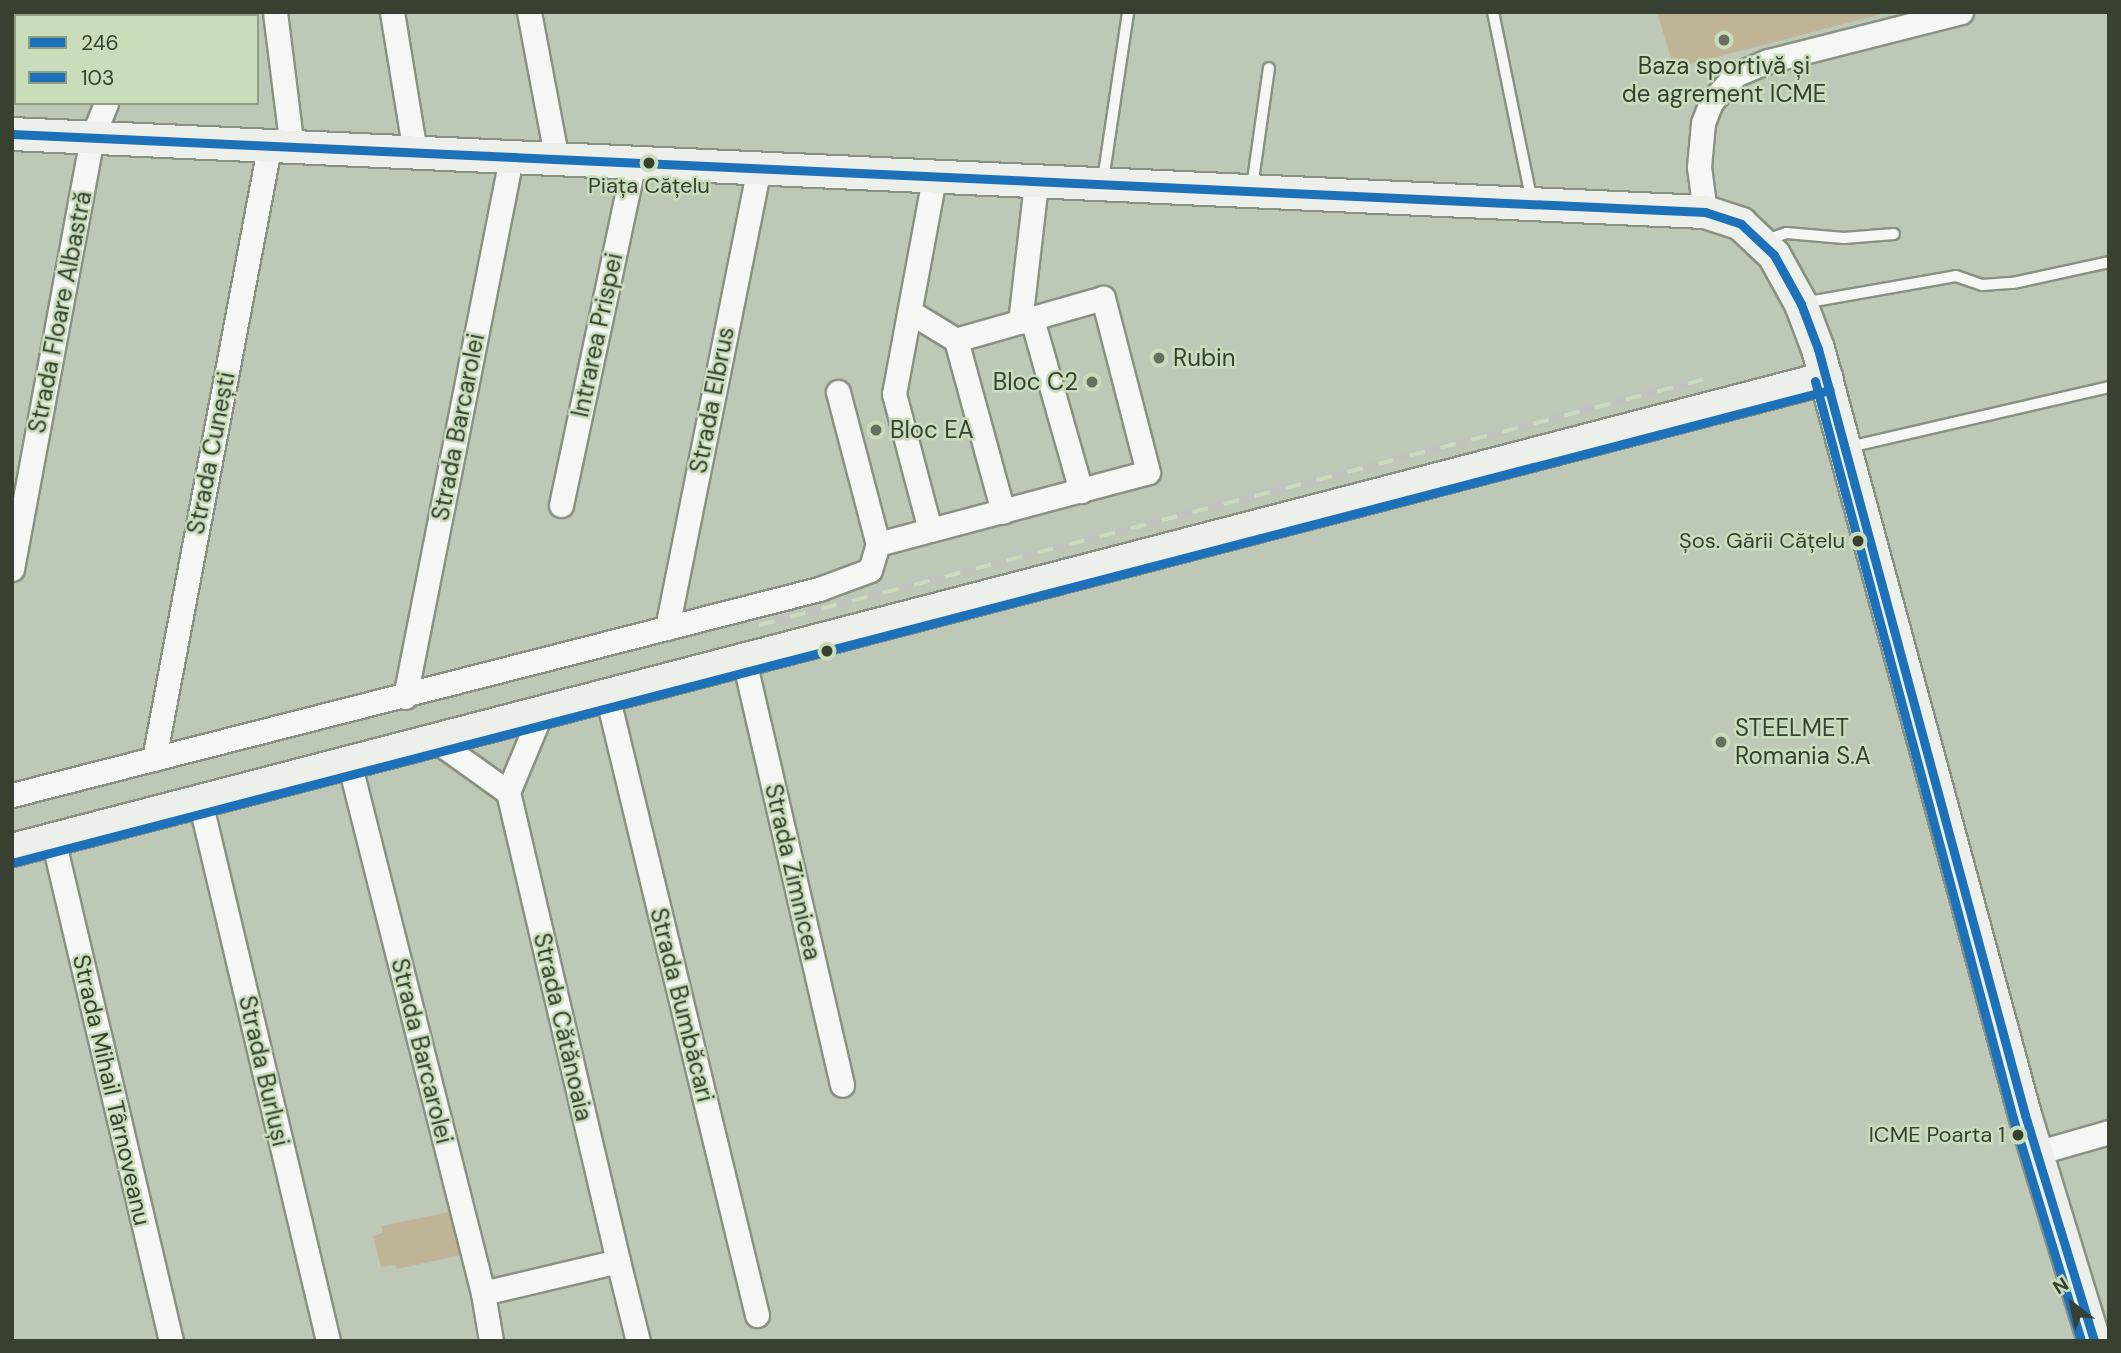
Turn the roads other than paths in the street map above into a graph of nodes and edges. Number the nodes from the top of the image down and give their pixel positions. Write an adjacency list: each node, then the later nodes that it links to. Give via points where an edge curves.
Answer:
1 (275, 12): 11 (street, Strada Cunești)
2 (392, 12): 12 (street)
3 (529, 12): 14 (street)
4 (1128, 12): 19 (lane)
5 (1493, 12): 21 (lane)
6 (1957, 13): 22 (street, via 1768,61 1735,75 1711,103 1703,123 1699,167)
7 (1269, 68): 20 (lane)
8 (105, 105): 10 (street, Strada Floare Albastră)
9 (12, 134): 10 (main road)
10 (92, 138): 11 (main road); 39 (street, Strada Floare Albastră)
11 (280, 148): 12 (main road); 46 (street, Strada Cunești)
12 (415, 153): 13 (main road)
13 (511, 158): 14 (main road); 43 (street, Strada Barcarolei)
14 (557, 160): 15 (main road)
15 (634, 165): 16 (main road); 35 (street, Intrarea Prispei)
16 (758, 171): 17 (main road); 40 (street, Strada Elbrus)
17 (934, 179): 18 (main road); 27 (street)
18 (1036, 184): 19 (main road); 28 (street)
19 (1102, 187): 20 (main road)
20 (1251, 193): 21 (main road)
21 (1532, 205): 22 (main road)
22 (1705, 212): 24 (main road, via 1725,216)
23 (1894, 234): 24 (lane, via 1844,238 1786,233)
24 (1762, 241): 26 (main road)
25 (2109, 262): 26 (lane, via 2013,283 1983,285 1956,276)
26 (1801, 304): 30 (main road)
27 (912, 313): 29 (street); 37 (street, via 894,394)
28 (1026, 320): 29 (street); 34 (street); 34 (street, via 1103,298 1148,472)
29 (956, 340): 36 (street)
30 (1827, 378): 33 (main road); 41 (main road)
31 (2109, 387): 33 (lane)
32 (838, 392): 38 (street)
33 (1847, 447): 55 (main road)
34 (1081, 491): 36 (street)
35 (561, 505)
36 (1003, 512): 37 (street)
37 (930, 530): 38 (street)
38 (878, 544): 40 (street, via 875,561 863,575)
39 (12, 569)
40 (667, 628): 43 (street)
41 (744, 660): 42 (main road); 53 (street, Strada Zimnicea)
42 (607, 695): 44 (main road); 58 (street, Strada Bumbăcari)
43 (405, 697): 46 (street)
44 (541, 713): 45 (main road); 48 (street)
45 (435, 740): 47 (main road); 48 (street)
46 (155, 759): 49 (street)
47 (349, 762): 50 (main road); 57 (street, Strada Barcarolei)
48 (508, 792): 56 (street, Strada Cătănoaia)
49 (12, 795)
50 (200, 801): 51 (main road); 60 (street, Strada Burluși)
51 (53, 839): 52 (main road); 59 (street, Strada Mihail Târnoveanu)
52 (12, 850)
53 (842, 1085)
54 (2109, 1132): 55 (street)
55 (2036, 1153): 63 (main road)
56 (618, 1261): 57 (street); 62 (street, Strada Cătănoaia)
57 (483, 1293): 61 (street, Strada Barcarolei)
58 (757, 1315)
59 (171, 1341)
60 (328, 1341)
61 (491, 1341)
62 (638, 1341)
63 (2094, 1341)

